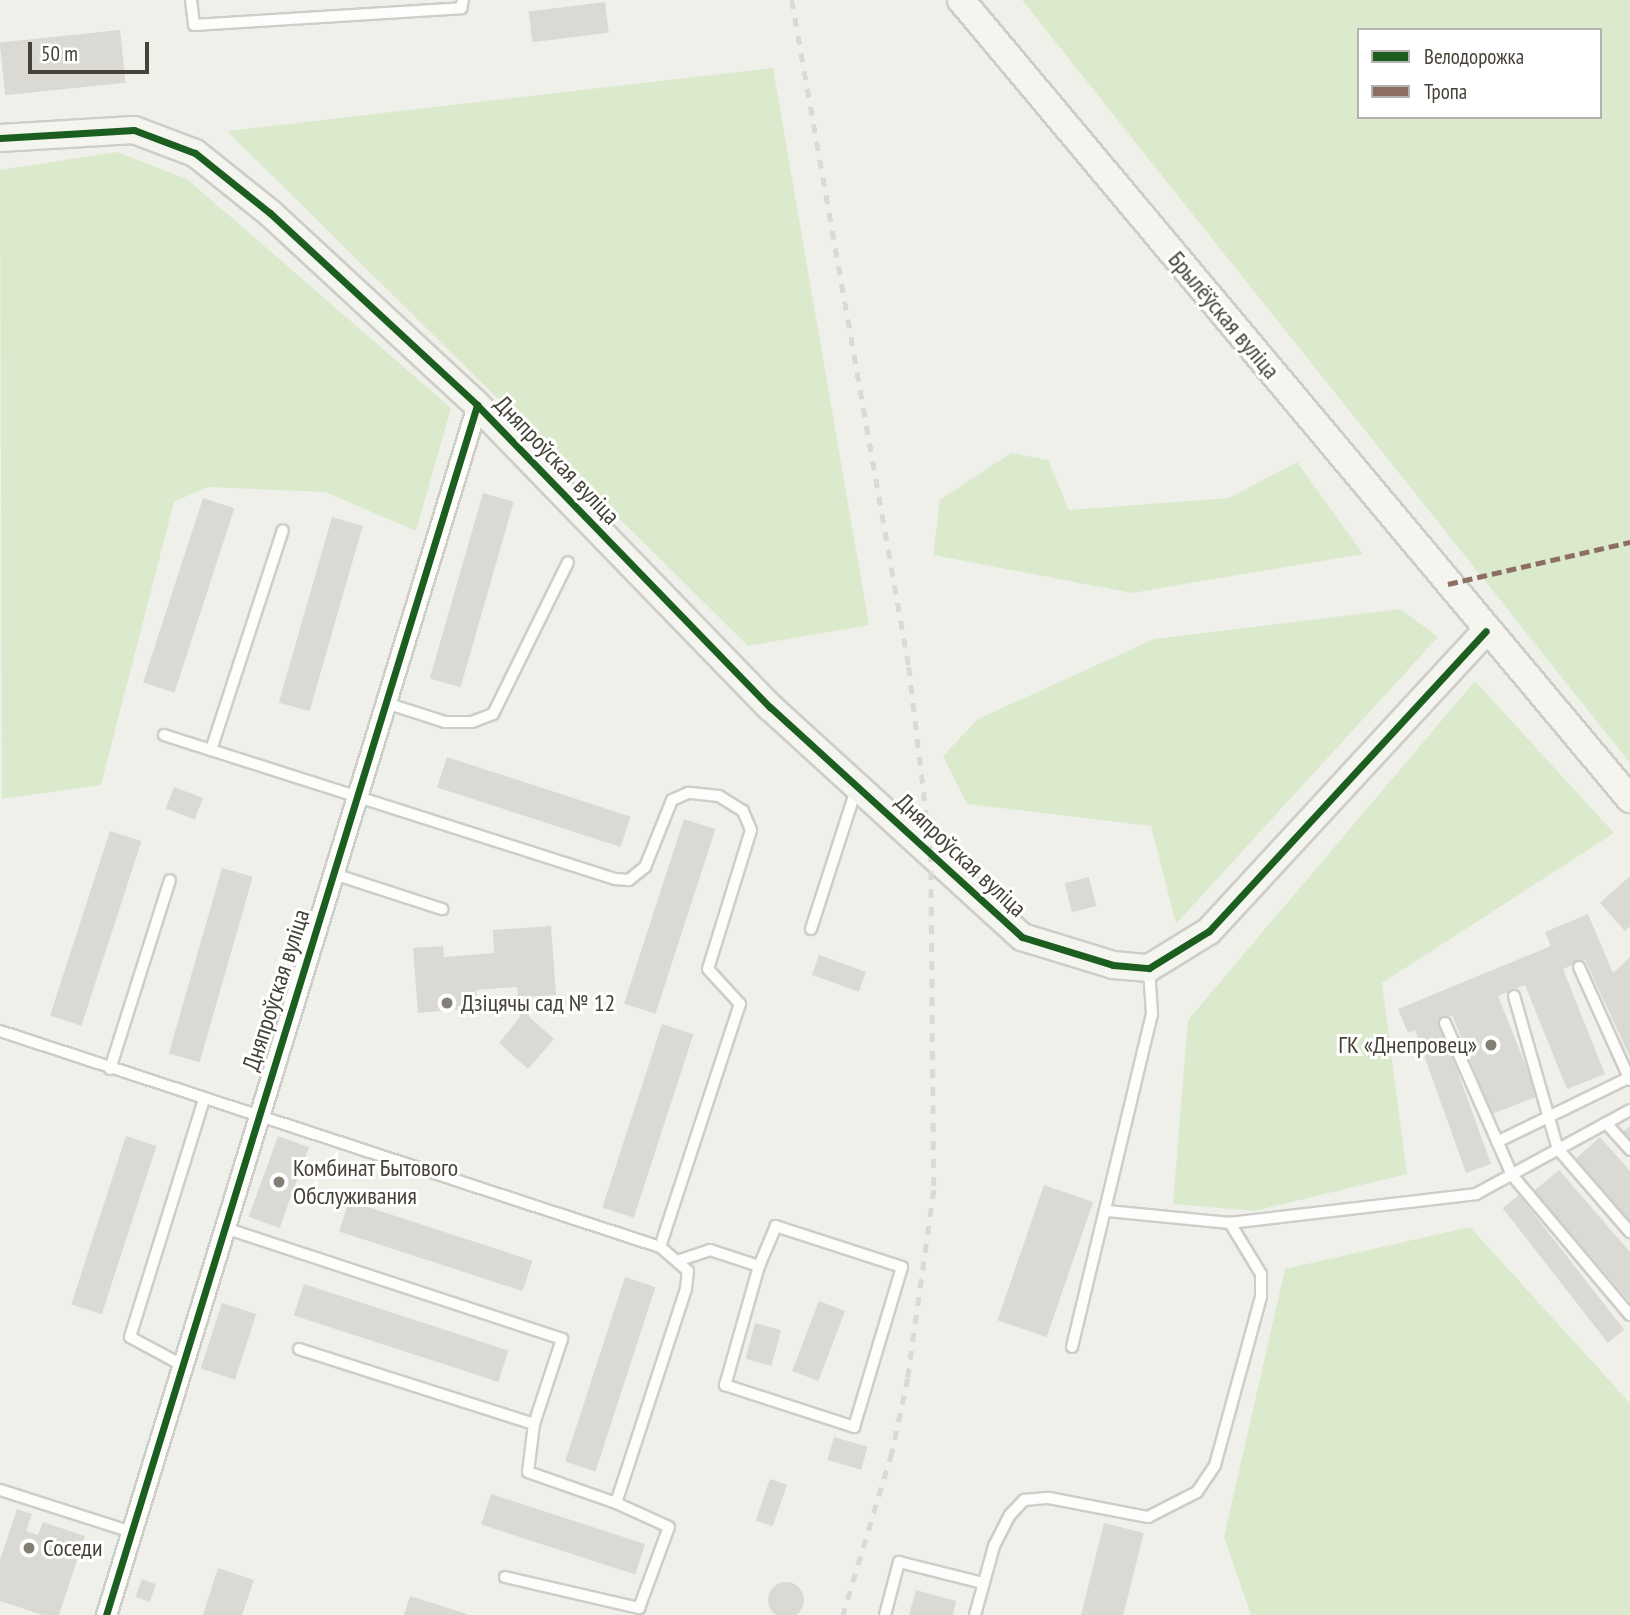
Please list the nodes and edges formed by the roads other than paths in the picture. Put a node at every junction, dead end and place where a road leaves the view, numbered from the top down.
1 (191, 0) edge
2 (463, 0) edge
3 (961, 0) edge
4 (0, 138) edge
5 (477, 405) junction
6 (283, 530) dead end
7 (568, 562) dead end
8 (1486, 631) junction
9 (386, 703) junction
10 (164, 735) dead end
11 (211, 750) junction
12 (857, 786) junction
13 (358, 796) junction
14 (1630, 799) edge
15 (334, 874) junction
16 (170, 880) dead end
17 (442, 909) dead end
18 (811, 929) dead end
19 (1579, 967) dead end
20 (1149, 968) junction
21 (1514, 996) dead end
22 (1445, 1023) dead end
23 (0, 1031) edge
24 (110, 1069) junction
25 (1629, 1079) edge
26 (204, 1100) junction
27 (1630, 1110) edge
28 (257, 1112) junction
29 (1549, 1116) junction
30 (1606, 1123) junction
31 (1497, 1142) junction
32 (1558, 1149) junction
33 (1630, 1150) edge
34 (1512, 1175) junction
35 (1108, 1211) junction
36 (1230, 1223) junction
37 (222, 1227) junction
38 (1630, 1232) edge
39 (660, 1247) junction
40 (680, 1260) junction
41 (759, 1266) junction
42 (1630, 1315) edge
43 (1072, 1347) dead end
44 (299, 1349) dead end
45 (182, 1364) junction
46 (534, 1424) junction
47 (0, 1490) edge
48 (616, 1503) junction
49 (132, 1532) junction
50 (505, 1577) dead end
51 (983, 1583) junction
52 (106, 1615) edge
53 (885, 1615) edge
54 (975, 1615) edge

1 - 2 lane
3 - 8 street, Брылёўская вуліца
4 - 5 street
5 - 9 street, Дняпроўская вуліца
5 - 12 street, Дняпроўская вуліца
6 - 11 lane
7 - 9 lane
8 - 14 street
8 - 20 street
9 - 13 street, Дняпроўская вуліца
10 - 11 lane
11 - 13 lane
12 - 18 lane
12 - 20 street, Дняпроўская вуліца
13 - 15 street, Дняпроўская вуліца
13 - 39 lane
15 - 17 lane
15 - 28 street, Дняпроўская вуліца
16 - 24 lane
19 - 25 lane
20 - 35 lane
21 - 29 lane
22 - 31 lane
23 - 24 lane
24 - 26 lane
25 - 29 lane
26 - 28 lane
26 - 45 lane
27 - 30 lane
28 - 37 street, Дняпроўская вуліца
28 - 39 lane
29 - 31 lane
29 - 32 lane
30 - 32 lane
30 - 33 lane
31 - 34 lane
32 - 34 lane
32 - 38 lane
34 - 36 lane
34 - 42 lane
35 - 36 lane
35 - 43 lane
36 - 51 lane
37 - 45 street, Дняпроўская вуліца
37 - 46 lane
39 - 40 lane
40 - 41 lane
40 - 48 lane
41 - 41 lane
44 - 46 lane
45 - 49 street, Дняпроўская вуліца
46 - 48 lane
47 - 49 lane
48 - 50 lane
49 - 52 street, Дняпроўская вуліца
51 - 53 lane
51 - 54 lane

